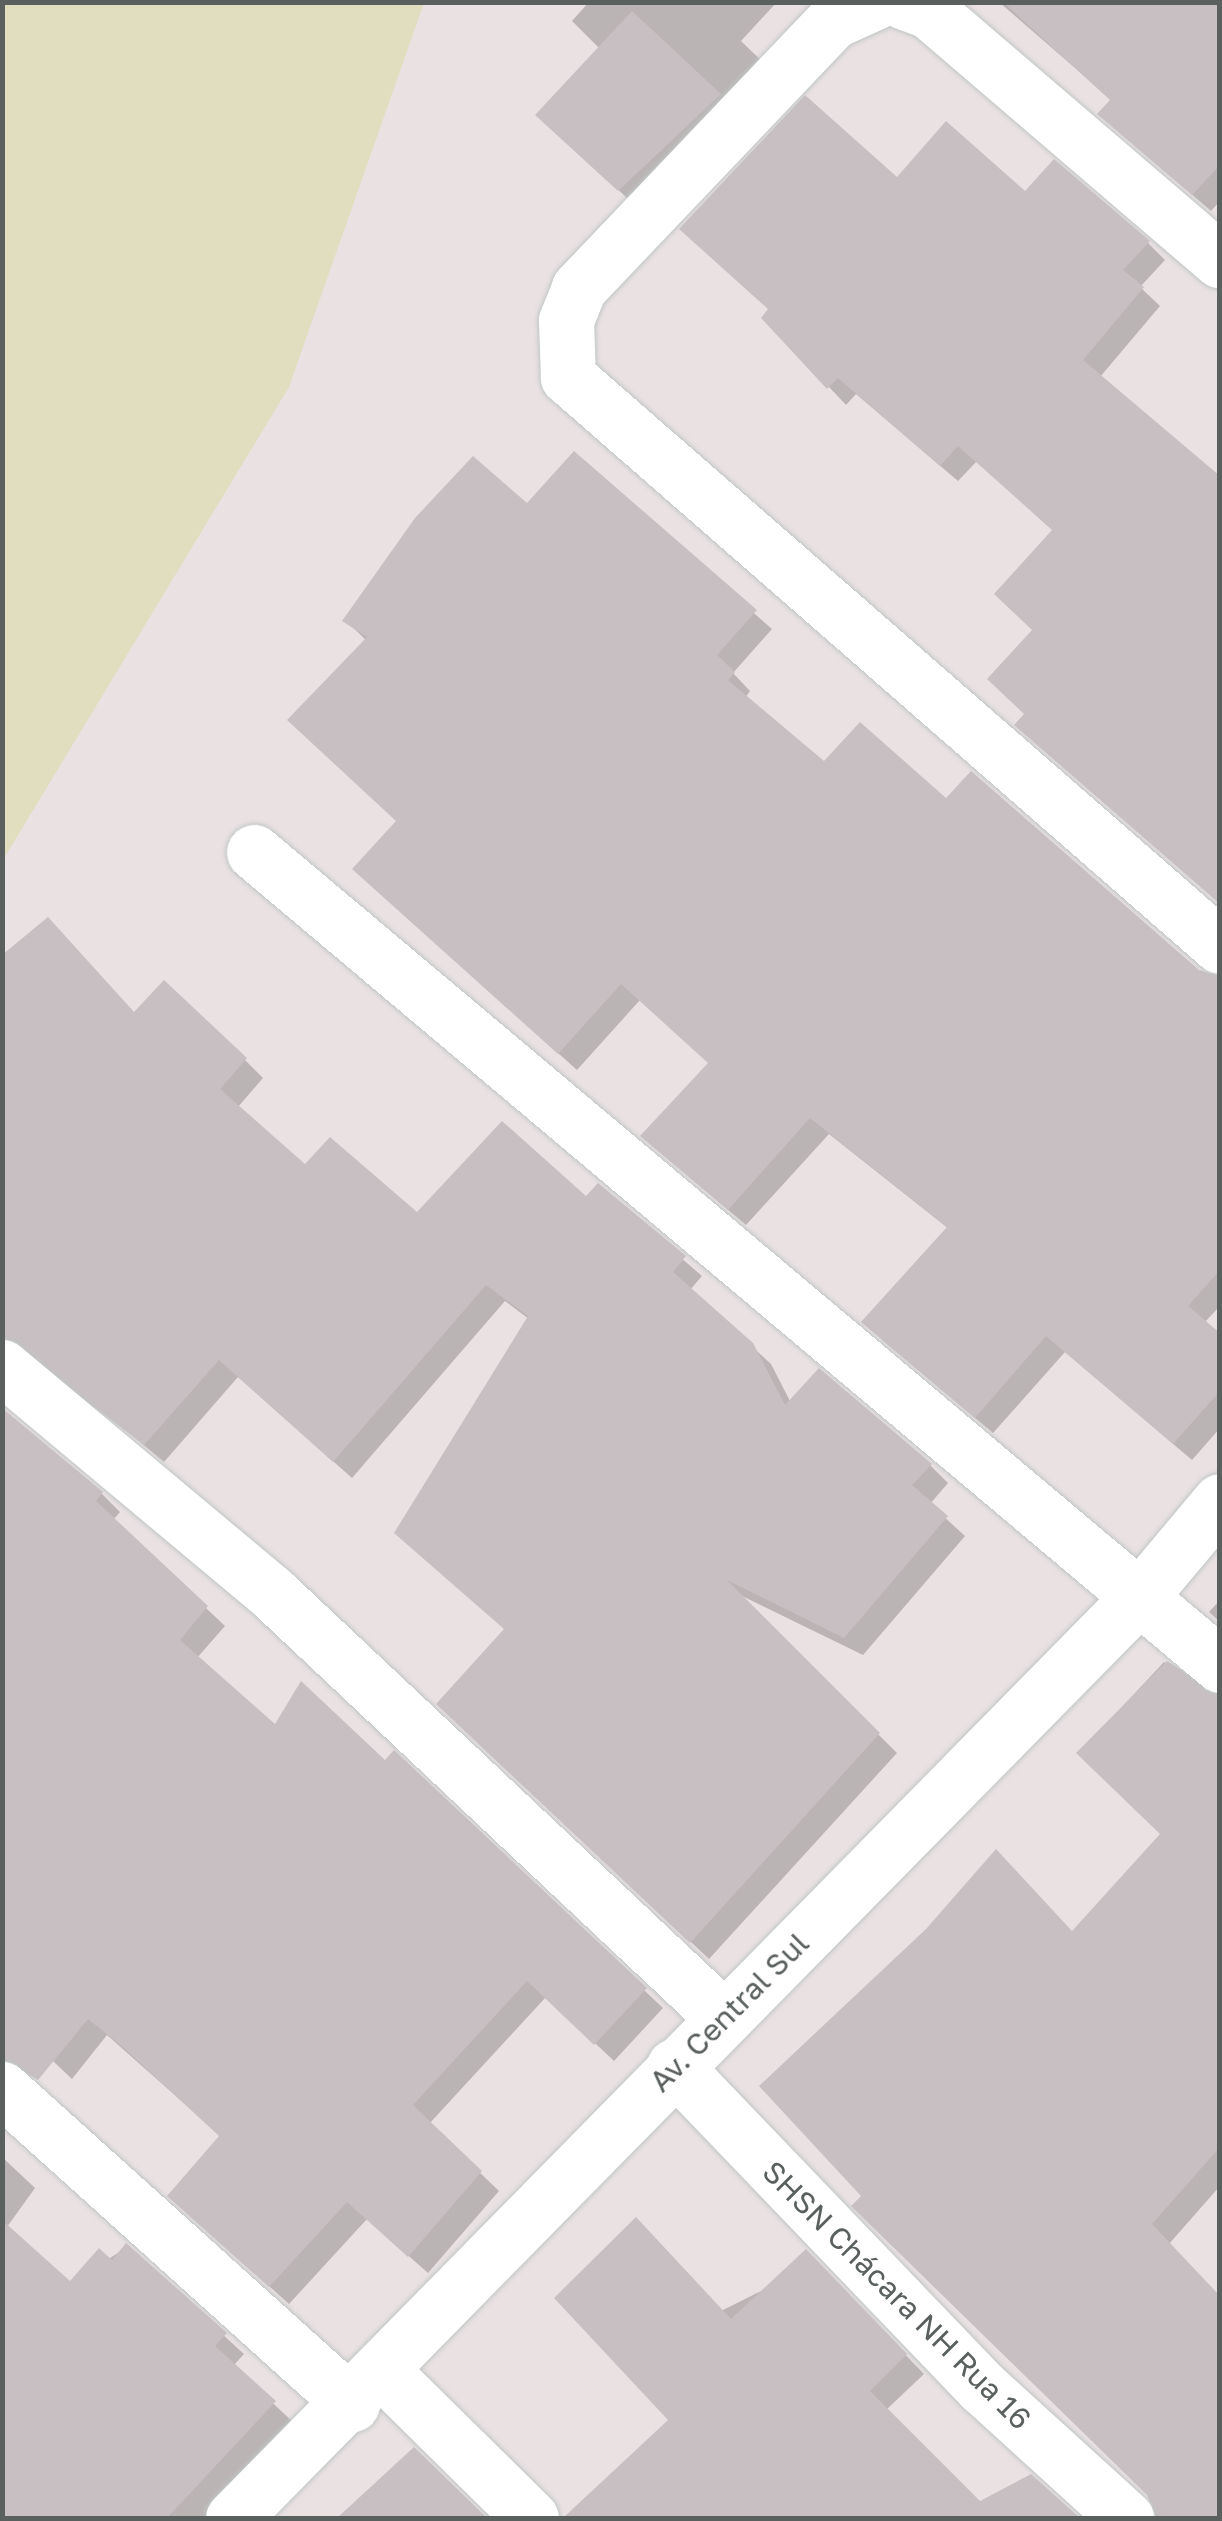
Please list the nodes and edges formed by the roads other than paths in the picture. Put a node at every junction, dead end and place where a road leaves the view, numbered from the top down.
1 (875, 2) edge
2 (904, 2) edge
3 (1220, 260) edge
4 (254, 852) dead end
5 (1220, 946) edge
6 (2, 1367) edge
7 (1220, 1501) edge
8 (1142, 1594) junction
9 (1220, 1665) edge
10 (724, 2018) junction
11 (674, 2066) junction
12 (2, 2088) edge
13 (366, 2386) junction
14 (232, 2518) edge
15 (531, 2518) edge
16 (1126, 2518) edge

1 - 5 street
2 - 3 street
4 - 8 street
6 - 10 street
7 - 8 street, Av. Central Sul
8 - 9 street
8 - 10 street, Av. Central Sul
10 - 11 street, Av. Central Sul
11 - 13 street, Av. Central Sul
11 - 16 street, SHSN Chácara NH Rua 16
12 - 13 street
13 - 14 street, Av. Central Sul
13 - 15 street

